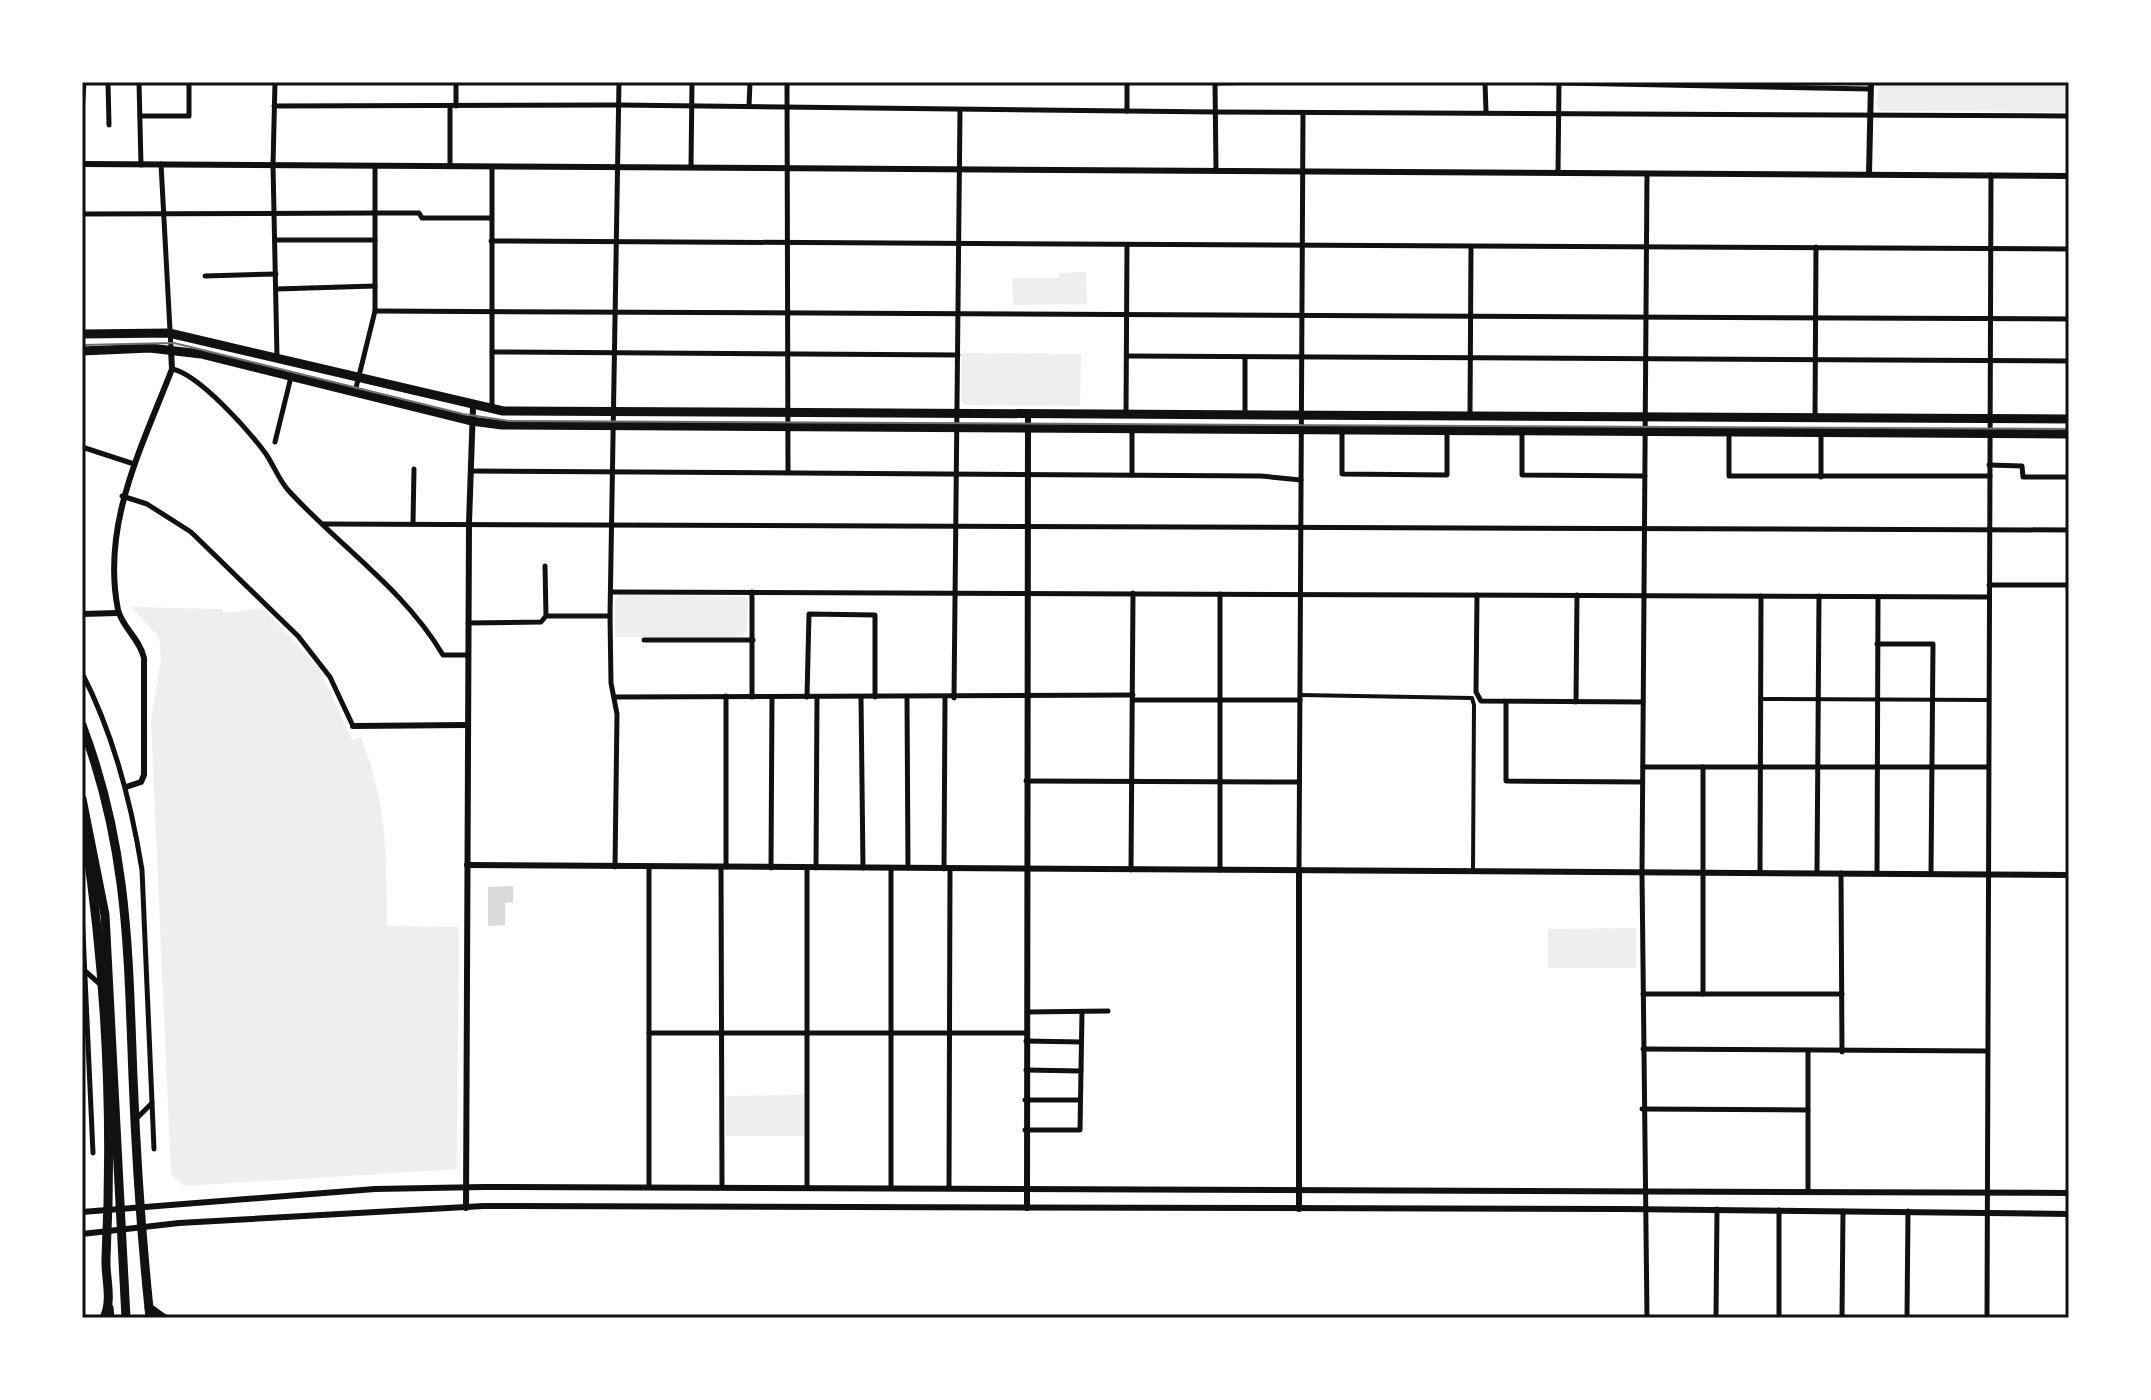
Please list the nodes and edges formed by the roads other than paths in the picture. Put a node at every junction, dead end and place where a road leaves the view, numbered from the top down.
1 (84, 82) edge
2 (108, 82) edge
3 (139, 82) edge
4 (189, 82) edge
5 (275, 82) edge
6 (456, 82) edge
7 (619, 82) edge
8 (692, 82) edge
9 (750, 82) edge
10 (787, 82) edge
11 (1127, 82) edge
12 (1215, 82) edge
13 (1279, 82) edge
14 (1485, 82) edge
15 (1513, 82) edge
16 (1559, 83) edge
17 (1606, 84) edge
18 (1654, 84) edge
19 (1700, 84) edge
20 (1870, 85) edge
21 (619, 105) junction
22 (274, 106) junction
23 (692, 106) junction
24 (749, 106) junction
25 (453, 107) junction
26 (787, 107) junction
27 (960, 110) junction
28 (1127, 111) junction
29 (1486, 111) junction
30 (1558, 111) junction
31 (1215, 112) junction
32 (1303, 113) junction
33 (82, 114) edge
34 (1868, 114) junction
35 (140, 116) junction
36 (2069, 116) edge
37 (109, 125) dead end
38 (82, 164) edge
39 (161, 164) junction
40 (141, 165) junction
41 (273, 165) junction
42 (375, 166) junction
43 (450, 166) junction
44 (492, 167) junction
45 (618, 167) junction
46 (691, 167) junction
47 (786, 168) junction
48 (959, 168) junction
49 (1216, 170) junction
50 (1303, 170) junction
51 (1558, 173) junction
52 (1647, 174) junction
53 (1869, 174) junction
54 (1991, 175) junction
55 (2069, 176) edge
56 (375, 213) junction
57 (82, 214) edge
58 (164, 214) junction
59 (276, 214) junction
60 (491, 218) junction
61 (276, 240) junction
62 (375, 240) junction
63 (616, 240) junction
64 (788, 240) junction
65 (491, 241) junction
66 (959, 242) junction
67 (1127, 245) junction
68 (1302, 246) junction
69 (1646, 246) junction
70 (1471, 247) junction
71 (1816, 247) junction
72 (1991, 249) junction
73 (2069, 249) edge
74 (276, 274) junction
75 (205, 276) dead end
76 (376, 286) junction
77 (276, 289) junction
78 (492, 310) junction
79 (375, 311) junction
80 (613, 311) junction
81 (787, 312) junction
82 (958, 312) junction
83 (1127, 313) junction
84 (1301, 314) junction
85 (1470, 317) junction
86 (1647, 318) junction
87 (1815, 318) junction
88 (1990, 319) junction
89 (2069, 319) edge
90 (169, 333) junction
91 (82, 334) edge
92 (171, 349) junction
93 (82, 351) edge
94 (492, 352) junction
95 (613, 353) junction
96 (788, 353) junction
97 (958, 355) junction
98 (1127, 356) junction
99 (1245, 357) junction
100 (1301, 357) junction
101 (277, 358) junction
102 (1470, 358) junction
103 (1647, 358) junction
104 (1816, 359) junction
105 (1990, 360) junction
106 (2069, 361) edge
107 (172, 369) junction
108 (291, 376) junction
109 (359, 378) junction
110 (355, 392) junction
111 (473, 407) junction
112 (612, 408) junction
113 (492, 410) junction
114 (957, 412) junction
115 (787, 413) junction
116 (1028, 414) junction
117 (1126, 415) junction
118 (1245, 415) junction
119 (1300, 416) junction
120 (1470, 416) junction
121 (1646, 416) junction
122 (1815, 418) junction
123 (1990, 418) junction
124 (2069, 419) edge
125 (471, 421) junction
126 (787, 428) junction
127 (1300, 429) junction
128 (611, 430) junction
129 (957, 430) junction
130 (1132, 430) junction
131 (1342, 430) junction
132 (1028, 431) junction
133 (1447, 431) junction
134 (1522, 432) junction
135 (1821, 432) junction
136 (1646, 433) junction
137 (1729, 434) junction
138 (1990, 434) junction
139 (2069, 434) edge
140 (275, 442) dead end
141 (82, 447) edge
142 (134, 464) junction
143 (1989, 465) junction
144 (414, 469) dead end
145 (470, 471) junction
146 (611, 471) junction
147 (788, 472) junction
148 (956, 474) junction
149 (1028, 475) junction
150 (1132, 475) junction
151 (1645, 476) junction
152 (1990, 476) junction
153 (1821, 477) junction
154 (2069, 477) edge
155 (1301, 480) junction
156 (122, 496) junction
157 (413, 523) junction
158 (469, 523) junction
159 (611, 523) junction
160 (323, 524) junction
161 (956, 525) junction
162 (1027, 526) junction
163 (1301, 527) junction
164 (1645, 527) junction
165 (2069, 530) edge
166 (1989, 531) junction
167 (545, 566) dead end
168 (1989, 585) junction
169 (2069, 585) edge
170 (611, 592) junction
171 (752, 592) junction
172 (955, 592) junction
173 (1027, 593) junction
174 (1133, 593) junction
175 (1220, 594) junction
176 (1300, 595) junction
177 (1477, 595) junction
178 (1577, 595) junction
179 (1761, 596) junction
180 (1819, 596) junction
181 (1644, 597) junction
182 (1878, 597) junction
183 (1989, 597) junction
184 (118, 613) junction
185 (82, 614) edge
186 (546, 616) junction
187 (610, 616) junction
188 (468, 623) junction
189 (644, 640) dead end
190 (753, 640) junction
191 (1877, 644) junction
192 (468, 655) junction
193 (82, 673) edge
194 (1027, 695) junction
195 (726, 696) junction
196 (614, 697) junction
197 (752, 697) junction
198 (772, 697) junction
199 (807, 697) junction
200 (817, 697) junction
201 (861, 697) junction
202 (875, 697) junction
203 (907, 697) junction
204 (1133, 697) junction
205 (945, 698) junction
206 (954, 698) junction
207 (1300, 698) junction
208 (1760, 699) junction
209 (1819, 699) junction
210 (1220, 700) junction
211 (1877, 700) junction
212 (1988, 700) junction
213 (1932, 701) junction
214 (1506, 702) junction
215 (1576, 702) junction
216 (1643, 702) junction
217 (82, 725) edge
218 (468, 725) junction
219 (353, 726) joint
220 (1643, 767) junction
221 (1703, 767) junction
222 (1759, 767) junction
223 (1818, 767) junction
224 (1877, 767) junction
225 (1932, 767) junction
226 (1988, 767) junction
227 (1026, 781) junction
228 (1132, 781) junction
229 (1220, 781) junction
230 (1299, 782) junction
231 (1642, 782) junction
232 (126, 787) junction
233 (82, 799) edge
234 (82, 820) edge
235 (467, 865) junction
236 (615, 867) junction
237 (724, 867) junction
238 (649, 868) junction
239 (771, 868) junction
240 (807, 868) junction
241 (816, 868) junction
242 (863, 868) junction
243 (891, 868) junction
244 (908, 868) junction
245 (947, 869) junction
246 (1027, 869) junction
247 (1131, 870) junction
248 (1220, 870) junction
249 (1299, 870) junction
250 (1473, 871) junction
251 (1760, 873) junction
252 (1817, 873) junction
253 (1841, 873) junction
254 (1642, 874) junction
255 (1703, 874) junction
256 (1877, 874) junction
257 (1931, 874) junction
258 (1987, 875) junction
259 (2069, 875) edge
260 (82, 911) edge
261 (82, 917) edge
262 (85, 971) junction
263 (102, 986) junction
264 (1642, 994) junction
265 (1703, 994) junction
266 (1842, 994) junction
267 (1108, 1011) dead end
268 (1027, 1012) junction
269 (1082, 1012) junction
270 (809, 1032) junction
271 (649, 1033) junction
272 (722, 1033) junction
273 (892, 1033) junction
274 (950, 1033) junction
275 (1026, 1037) junction
276 (1081, 1042) junction
277 (1643, 1049) junction
278 (1986, 1051) junction
279 (1808, 1052) junction
280 (1842, 1052) junction
281 (1026, 1070) junction
282 (1081, 1071) junction
283 (86, 1072) edge
284 (1025, 1100) junction
285 (1080, 1100) junction
286 (152, 1103) junction
287 (1642, 1109) junction
288 (1808, 1110) junction
289 (91, 1113) junction
290 (135, 1121) junction
291 (107, 1125) junction
292 (1025, 1130) junction
293 (154, 1149) dead end
294 (93, 1153) dead end
295 (649, 1186) junction
296 (722, 1187) junction
297 (807, 1187) junction
298 (891, 1187) junction
299 (466, 1188) junction
300 (949, 1188) junction
301 (1026, 1188) junction
302 (1299, 1189) junction
303 (1643, 1189) junction
304 (1808, 1191) junction
305 (1986, 1192) junction
306 (2069, 1193) edge
307 (139, 1205) junction
308 (466, 1208) junction
309 (1027, 1208) junction
310 (1299, 1209) junction
311 (1645, 1209) junction
312 (1717, 1209) junction
313 (108, 1210) junction
314 (1779, 1210) junction
315 (1843, 1210) junction
316 (1908, 1211) junction
317 (82, 1212) edge
318 (1987, 1212) junction
319 (2069, 1214) edge
320 (140, 1227) junction
321 (108, 1232) junction
322 (82, 1234) edge
323 (149, 1313) edge
324 (107, 1315) edge
325 (126, 1318) edge
326 (163, 1318) edge
327 (1647, 1318) edge
328 (1716, 1318) edge
329 (1779, 1318) edge
330 (1842, 1318) edge
331 (1907, 1318) edge
332 (1987, 1318) edge

1 - 33 street
2 - 37 street
3 - 35 street
4 - 35 street
5 - 22 street
6 - 25 street
7 - 21 street
8 - 23 street
9 - 24 street
10 - 26 street
11 - 28 street
12 - 13 street
12 - 31 street
14 - 29 street
15 - 16 street
16 - 17 street
16 - 30 street
17 - 18 street
18 - 19 street
19 - 20 street
20 - 34 street
21 - 23 street
21 - 25 street
21 - 45 street
22 - 25 street
22 - 41 street
23 - 24 street
23 - 46 street
24 - 26 street
25 - 43 street
26 - 27 street
26 - 47 street
27 - 28 street
27 - 48 street
28 - 31 street
29 - 30 street
29 - 32 street
30 - 34 street
30 - 51 street
31 - 32 street
31 - 49 street
32 - 50 street
34 - 36 street
34 - 53 street
35 - 40 street
38 - 40 street
39 - 40 street
39 - 41 street
39 - 58 street
41 - 42 street
41 - 59 street
42 - 43 street
42 - 56 street
43 - 44 street
44 - 45 street
44 - 60 street
45 - 46 street
45 - 63 street
46 - 47 street
47 - 48 street
47 - 64 street
48 - 49 street
48 - 66 street
49 - 50 street
50 - 51 street
50 - 68 street
51 - 52 street
52 - 53 street
52 - 69 street
53 - 54 street
54 - 55 street
54 - 72 street
56 - 59 street
56 - 60 street
56 - 62 street
57 - 58 street
58 - 59 street
58 - 90 street
59 - 61 street
60 - 65 street
61 - 62 street
61 - 74 street
62 - 76 street
63 - 64 street
63 - 65 street
63 - 80 street
64 - 66 street
64 - 81 street
65 - 78 street
66 - 67 street
66 - 82 street
67 - 68 street
67 - 83 street
68 - 70 street
68 - 84 street
69 - 70 street
69 - 71 street
69 - 86 street
70 - 85 street
71 - 72 street
71 - 87 street
72 - 73 street
72 - 88 street
74 - 75 street
74 - 77 street
76 - 77 street
76 - 79 street
77 - 101 street
78 - 79 street
78 - 80 street
78 - 94 street
79 - 109 street
80 - 81 street
80 - 95 street
81 - 82 street
81 - 96 street
82 - 83 street
82 - 97 street
83 - 84 street
83 - 98 street
84 - 85 street
84 - 100 street
85 - 86 street
85 - 102 street
86 - 87 street
86 - 103 street
87 - 88 street
87 - 104 street
88 - 89 street
88 - 105 street
90 - 91 highway
90 - 92 street
90 - 101 highway
92 - 93 highway
92 - 107 street
92 - 108 highway
94 - 95 street
94 - 113 street
95 - 96 street
95 - 112 street
96 - 97 street
96 - 115 street
97 - 114 street
98 - 99 street
98 - 117 street
99 - 100 street
99 - 118 street
100 - 102 street
100 - 119 street
101 - 109 highway
102 - 103 street
102 - 120 street
103 - 104 street
103 - 121 street
104 - 105 street
104 - 122 street
105 - 106 street
105 - 123 street
107 - 142 street
107 - 160 street
108 - 110 highway
108 - 140 street
109 - 110 street
109 - 111 highway
110 - 125 highway
111 - 113 highway
111 - 125 street
112 - 113 highway
112 - 115 highway
112 - 128 street
114 - 115 highway
114 - 116 highway
114 - 129 street
115 - 126 street
116 - 117 highway
116 - 132 street
117 - 118 highway
118 - 119 highway
119 - 120 highway
119 - 127 street
120 - 121 highway
121 - 122 highway
121 - 136 street
122 - 123 highway
123 - 124 highway
123 - 138 street
125 - 128 highway
125 - 145 street
126 - 128 highway
126 - 129 highway
126 - 147 street
127 - 130 highway
127 - 131 highway
127 - 155 street
128 - 146 street
129 - 132 highway
129 - 148 street
130 - 132 highway
130 - 150 street
131 - 133 highway
131 - 133 street
132 - 149 street
133 - 134 highway
134 - 136 highway
134 - 151 street
135 - 137 highway
135 - 138 highway
135 - 153 street
136 - 137 highway
136 - 151 street
137 - 153 street
138 - 139 highway
138 - 143 street
141 - 142 street
142 - 156 street
143 - 152 street
143 - 154 street
144 - 157 street
145 - 146 street
145 - 158 street
146 - 147 street
146 - 159 street
147 - 148 street
148 - 149 street
148 - 161 street
149 - 150 street
149 - 162 street
150 - 155 street
151 - 164 street
152 - 153 street
152 - 166 street
155 - 163 street
156 - 184 street
156 - 219 street
157 - 158 street
157 - 160 street
158 - 159 street
158 - 188 street
159 - 161 street
159 - 170 street
160 - 192 street
161 - 162 street
161 - 172 street
162 - 163 street
162 - 173 street
163 - 164 street
163 - 176 street
164 - 166 street
164 - 181 street
165 - 166 street
166 - 168 street
167 - 186 street
168 - 169 street
168 - 183 street
170 - 171 street
170 - 187 street
171 - 172 street
171 - 190 street
172 - 173 street
172 - 206 street
173 - 174 street
173 - 194 street
174 - 175 street
174 - 204 street
175 - 176 street
175 - 210 street
176 - 177 street
176 - 207 street
177 - 178 street
177 - 214 street
178 - 181 street
178 - 215 street
179 - 180 street
179 - 181 street
179 - 208 street
180 - 182 street
180 - 209 street
181 - 216 street
182 - 183 street
182 - 191 street
183 - 212 street
184 - 185 street
184 - 232 street
186 - 187 street
186 - 188 street
187 - 196 street
188 - 192 street
189 - 190 street
190 - 197 street
191 - 211 street
191 - 213 street
192 - 218 street
193 - 232 street
194 - 204 street
194 - 206 street
194 - 227 street
195 - 196 street
195 - 197 street
195 - 237 street
196 - 236 street
197 - 198 street
198 - 199 street
198 - 239 street
199 - 200 street
199 - 202 street
200 - 201 street
200 - 241 street
201 - 202 street
201 - 242 street
202 - 203 street
203 - 205 street
203 - 244 street
204 - 210 street
204 - 228 street
205 - 206 street
205 - 245 street
207 - 210 street
207 - 230 street
207 - 250 street
208 - 209 street
208 - 222 street
209 - 211 street
209 - 223 street
210 - 229 street
211 - 213 street
211 - 224 street
212 - 213 street
212 - 226 street
213 - 225 street
214 - 215 street
214 - 231 street
215 - 216 street
216 - 220 street
217 - 290 highway
218 - 219 street
218 - 235 street
220 - 221 street
220 - 231 street
221 - 222 street
221 - 255 street
222 - 223 street
222 - 251 street
223 - 224 street
223 - 252 street
224 - 225 street
224 - 256 street
225 - 226 street
225 - 257 street
226 - 258 street
227 - 228 street
227 - 246 street
228 - 229 street
228 - 247 street
229 - 230 street
229 - 248 street
230 - 249 street
231 - 254 street
232 - 286 street
233 - 325 highway
234 - 263 highway
235 - 236 street
235 - 299 street
236 - 238 street
237 - 238 street
237 - 239 street
237 - 272 street
238 - 271 street
239 - 240 street
240 - 241 street
240 - 270 street
241 - 242 street
242 - 243 street
243 - 244 street
243 - 273 street
244 - 245 street
245 - 246 street
245 - 274 street
246 - 247 street
246 - 268 street
247 - 248 street
248 - 249 street
249 - 250 street
249 - 302 street
250 - 254 street
251 - 252 street
251 - 255 street
252 - 253 street
253 - 256 street
253 - 266 street
254 - 255 street
254 - 264 street
255 - 265 street
256 - 257 street
257 - 258 street
258 - 259 street
258 - 278 street
260 - 261 street
261 - 262 street
262 - 263 street
262 - 283 street
263 - 291 highway
264 - 265 street
264 - 277 street
265 - 266 street
266 - 280 street
267 - 269 street
268 - 269 street
268 - 275 street
269 - 276 street
270 - 272 street
270 - 273 street
270 - 297 street
271 - 272 street
271 - 295 street
272 - 296 street
273 - 274 street
273 - 298 street
274 - 275 street
274 - 300 street
275 - 276 street
275 - 281 street
276 - 282 street
277 - 279 street
277 - 287 street
278 - 280 street
278 - 305 street
279 - 280 street
279 - 288 street
281 - 282 street
281 - 284 street
282 - 285 street
283 - 289 street
284 - 285 street
284 - 292 street
285 - 292 street
286 - 290 street
286 - 293 street
287 - 288 street
287 - 303 street
288 - 304 street
289 - 291 street
289 - 294 street
290 - 307 highway
291 - 313 highway
292 - 301 street
295 - 296 street
295 - 299 street
296 - 297 street
297 - 298 street
298 - 300 street
299 - 307 street
299 - 308 street
300 - 301 street
301 - 302 street
301 - 309 street
302 - 303 street
302 - 310 street
303 - 304 street
303 - 311 street
304 - 305 street
305 - 306 street
305 - 318 street
307 - 313 street
307 - 320 highway
308 - 309 street
308 - 320 street
309 - 310 street
310 - 311 street
311 - 312 street
311 - 327 street
312 - 314 street
312 - 328 street
313 - 317 street
313 - 321 highway
314 - 315 street
314 - 329 street
315 - 316 street
315 - 330 street
316 - 318 street
316 - 331 street
318 - 319 street
318 - 332 street
320 - 321 street
320 - 323 highway
321 - 322 street
321 - 324 highway
323 - 326 highway

